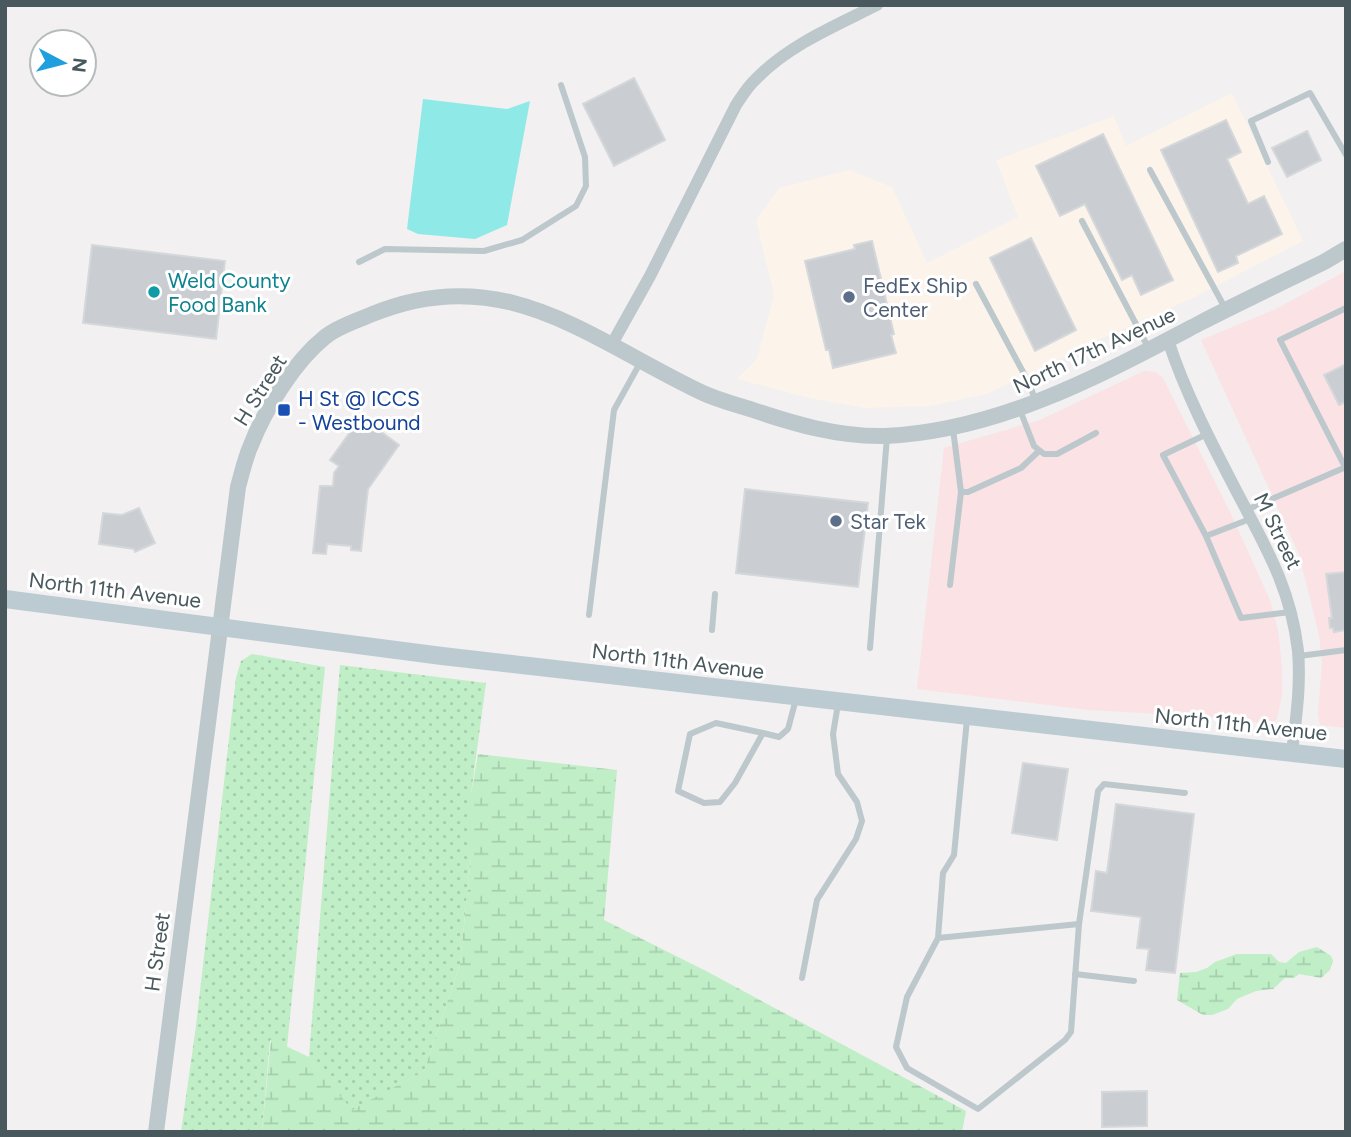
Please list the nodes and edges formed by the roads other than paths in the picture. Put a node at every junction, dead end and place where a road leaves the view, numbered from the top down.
1 (877, 5) edge
2 (561, 85) dead end
3 (1346, 155) edge
4 (1268, 162) dead end
5 (1150, 170) dead end
6 (1082, 220) dead end
7 (1346, 249) edge
8 (359, 262) dead end
9 (976, 284) dead end
10 (1346, 308) edge
11 (1226, 310) junction
12 (1168, 340) junction
13 (612, 344) junction
14 (1149, 349) junction
15 (641, 361) junction
16 (1036, 402) junction
17 (1020, 408) junction
18 (952, 427) junction
19 (1096, 433) dead end
20 (1208, 433) junction
21 (887, 435) junction
22 (1038, 451) junction
23 (1345, 467) edge
24 (961, 492) junction
25 (1249, 514) junction
26 (1206, 536) junction
27 (950, 585) dead end
28 (715, 594) dead end
29 (5, 599) edge
30 (1291, 612) junction
31 (589, 615) dead end
32 (221, 626) junction
33 (712, 630) dead end
34 (870, 648) dead end
35 (1346, 650) edge
36 (1298, 656) junction
37 (796, 697) junction
38 (838, 702) junction
39 (967, 717) junction
40 (763, 733) junction
41 (1292, 752) junction
42 (1346, 759) edge
43 (1185, 793) dead end
44 (1079, 924) junction
45 (939, 938) junction
46 (1075, 974) junction
47 (802, 978) dead end
48 (1134, 981) dead end
49 (156, 1132) edge

1 - 13 street
2 - 8 lane
3 - 4 lane
5 - 11 lane
6 - 14 lane
7 - 11 street, North 17th Avenue
9 - 16 lane
10 - 23 lane
11 - 12 street, North 17th Avenue
12 - 14 street, North 17th Avenue
12 - 20 street, M Street
13 - 15 street, North 17th Avenue
13 - 32 street, H Street
14 - 16 street, North 17th Avenue
15 - 21 street, North 17th Avenue
15 - 31 lane
16 - 17 street, North 17th Avenue
17 - 18 street, North 17th Avenue
17 - 22 lane
18 - 21 street, North 17th Avenue
18 - 24 lane
19 - 22 lane
20 - 25 street, M Street
20 - 26 lane
21 - 34 lane
22 - 24 lane
23 - 25 lane
24 - 27 lane
25 - 26 lane
25 - 30 street, M Street
26 - 30 lane
28 - 33 lane
29 - 32 main road, North 11th Avenue
30 - 36 street, M Street
32 - 37 main road, North 11th Avenue
32 - 49 street, H Street
35 - 36 lane
36 - 41 street, M Street
37 - 38 main road, North 11th Avenue
37 - 40 lane
38 - 39 main road, North 11th Avenue
38 - 47 lane
39 - 41 main road, North 11th Avenue
39 - 45 lane
40 - 40 lane
41 - 42 main road, North 11th Avenue
43 - 44 lane
44 - 45 lane
44 - 46 lane
45 - 46 lane
46 - 48 lane

